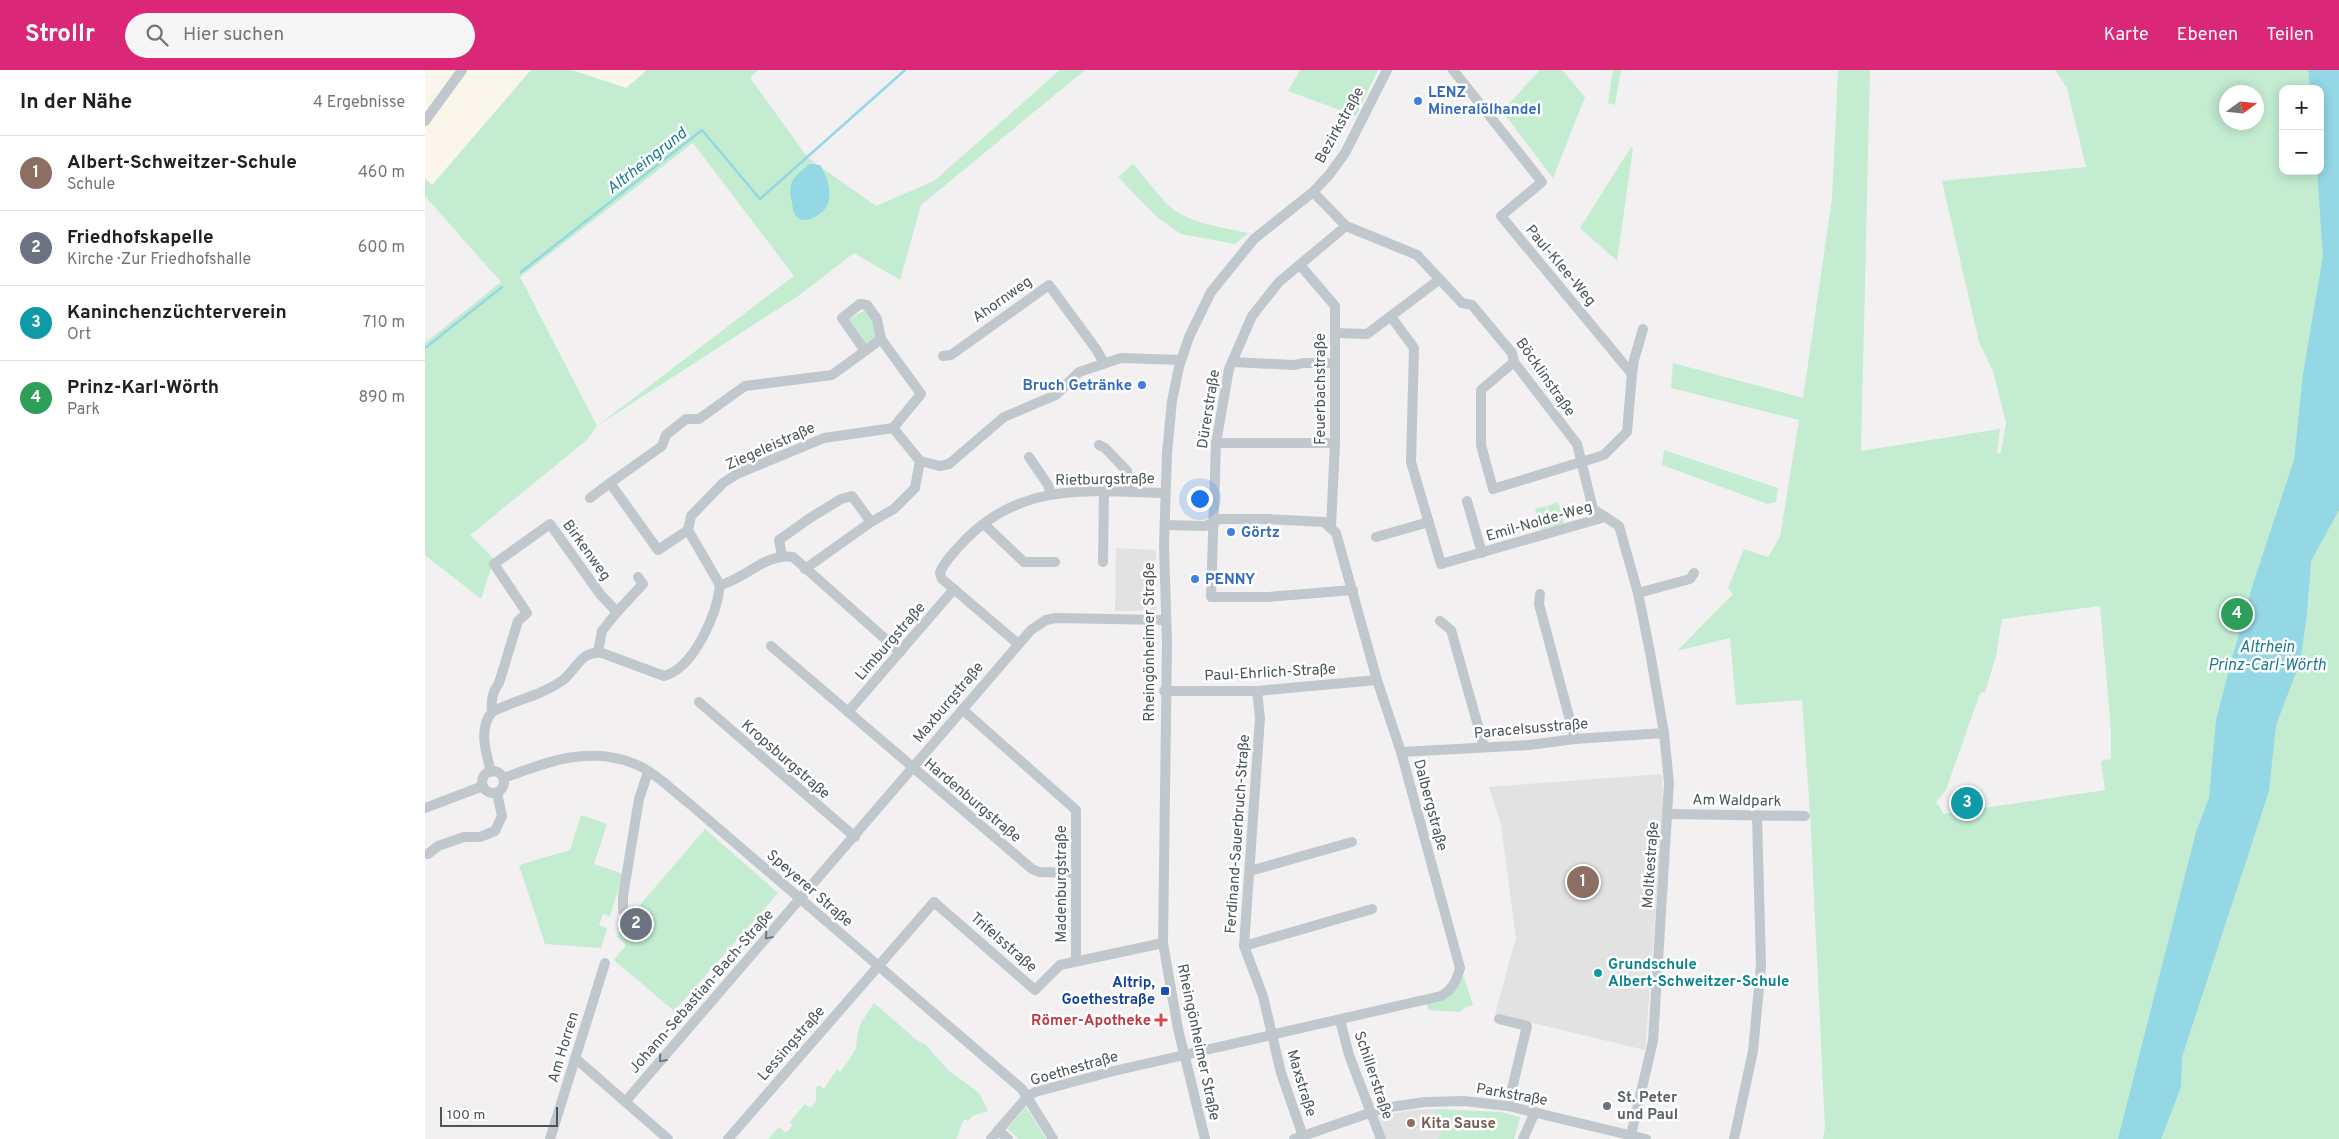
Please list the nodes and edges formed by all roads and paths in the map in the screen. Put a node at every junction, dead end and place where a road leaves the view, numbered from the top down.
1 (462, 70) edge
2 (1387, 70) edge
3 (1453, 70) edge
4 (425, 121) edge
5 (1313, 192) junction
6 (1347, 226) junction
7 (1300, 265) junction
8 (1440, 279) junction
9 (1392, 318) junction
10 (1643, 329) dead end
11 (1335, 334) junction
12 (881, 339) junction
13 (865, 351) junction
14 (943, 356) dead end
15 (1181, 360) junction
16 (1232, 362) junction
17 (1514, 362) junction
18 (1104, 363) junction
19 (1335, 363) junction
20 (1632, 374) junction
21 (893, 428) junction
22 (1217, 443) junction
23 (1335, 443) junction
24 (1099, 445) dead end
25 (1029, 457) dead end
26 (920, 462) junction
27 (1581, 462) junction
28 (610, 483) junction
29 (1104, 492) junction
30 (1129, 492) junction
31 (1165, 493) junction
32 (1051, 494) junction
33 (590, 498) dead end
34 (1467, 501) dead end
35 (1605, 517) junction
36 (871, 522) junction
37 (1213, 522) junction
38 (1429, 522) junction
39 (984, 524) junction
40 (1165, 525) junction
41 (1331, 527) junction
42 (688, 530) junction
43 (1376, 536) dead end
44 (1482, 553) junction
45 (782, 555) junction
46 (1055, 562) dead end
47 (1103, 562) dead end
48 (805, 569) junction
49 (1694, 573) dead end
50 (638, 576) dead end
51 (720, 585) junction
52 (954, 589) junction
53 (1353, 590) junction
54 (1638, 593) junction
55 (1540, 594) dead end
56 (617, 612) junction
57 (1165, 620) junction
58 (1440, 621) dead end
59 (1017, 643) junction
60 (771, 646) dead end
61 (598, 652) junction
62 (900, 652) junction
63 (1377, 680) junction
64 (1164, 691) junction
65 (1257, 691) junction
66 (699, 702) dead end
67 (962, 709) junction
68 (492, 712) junction
69 (847, 712) junction
70 (1664, 733) junction
71 (1575, 739) junction
72 (1484, 747) junction
73 (1401, 752) junction
74 (912, 768) junction
75 (491, 772) junction
76 (648, 772) junction
77 (504, 778) junction
78 (483, 786) junction
79 (497, 793) junction
80 (425, 808) edge
81 (1668, 814) junction
82 (1757, 816) junction
83 (1805, 816) dead end
84 (855, 837) junction
85 (1352, 842) dead end
86 (428, 854) dead end
87 (1250, 871) junction
88 (1076, 873) junction
89 (800, 899) junction
90 (1372, 909) dead end
91 (623, 911) dead end
92 (1163, 943) junction
93 (1244, 946) junction
94 (1076, 961) junction
95 (605, 963) dead end
96 (878, 967) junction
97 (1499, 1019) dead end
98 (1340, 1020) junction
99 (1272, 1036) junction
100 (1184, 1056) junction
101 (575, 1058) junction
102 (1027, 1097) junction
103 (625, 1102) junction
104 (1508, 1106) junction
105 (1370, 1111) junction
106 (1535, 1112) junction
107 (998, 1130) junction
108 (1630, 1137) edge
109 (1300, 1138) edge
110 (550, 1139) edge
111 (668, 1139) edge
112 (728, 1139) edge
113 (991, 1139) edge
114 (1009, 1139) edge
115 (1053, 1139) edge
116 (1205, 1139) edge
117 (1381, 1139) edge
118 (1523, 1139) edge
119 (1646, 1139) edge
120 (1734, 1139) edge

1 - 4 street
2 - 5 street, Bezirkstraße
3 - 20 street, Paul-Klee-Weg
5 - 6 street, Böcklinstraße
5 - 15 street, Rheingönheimer Straße
6 - 7 street, Dürerstraße
6 - 8 street, Böcklinstraße
7 - 11 street, Feuerbachstraße
7 - 16 street, Dürerstraße
8 - 9 street
8 - 17 street, Böcklinstraße
9 - 11 street
9 - 38 street, Emil-Nolde-Weg
10 - 20 street
11 - 19 street, Feuerbachstraße
12 - 13 street
12 - 13 street
12 - 21 street
13 - 28 street
14 - 18 street, Ahornweg
15 - 18 street
15 - 31 street, Rheingönheimer Straße
16 - 19 street
16 - 22 street, Dürerstraße
17 - 27 street, Böcklinstraße
17 - 27 street
18 - 26 street
19 - 23 street, Feuerbachstraße
20 - 27 street
21 - 26 street
21 - 42 street, Ziegeleistraße
22 - 23 street
22 - 37 street, Dürerstraße
23 - 41 street, Feuerbachstraße
24 - 30 street
25 - 32 street
26 - 36 street
27 - 35 street, Böcklinstraße
28 - 33 street
28 - 42 street
29 - 30 street, Rietburgstraße
29 - 32 street, Rietburgstraße
29 - 47 street
30 - 31 street, Rietburgstraße
31 - 40 street, Rheingönheimer Straße
32 - 39 street, Rietburgstraße
34 - 44 street, Emil-Nolde-Weg
35 - 44 street, Emil-Nolde-Weg
35 - 54 street, Böcklinstraße
36 - 45 street
36 - 48 street
37 - 40 street
37 - 41 street
37 - 53 street, Dürerstraße
38 - 43 street
38 - 44 street, Emil-Nolde-Weg
39 - 46 street
39 - 52 street, Rietburgstraße
40 - 57 street, Rheingönheimer Straße
41 - 53 street, Dalbergstraße
42 - 51 street
45 - 48 street
45 - 51 street
48 - 62 street
49 - 54 street
50 - 56 street
51 - 61 street
52 - 59 street, Rietburgstraße
52 - 62 street, Limburgstraße
53 - 63 street, Dalbergstraße
54 - 70 street, Moltkestraße
55 - 71 street
56 - 61 street
56 - 68 street, Birkenweg
57 - 59 street, Maxburgstraße
57 - 64 street, Rheingönheimer Straße
58 - 72 street
59 - 67 street, Maxburgstraße
60 - 69 street, Hardenburgstraße
61 - 68 street
62 - 69 street, Limburgstraße
63 - 65 street, Paul-Ehrlich-Straße
63 - 73 street, Dalbergstraße
64 - 65 street, Paul-Ehrlich-Straße
64 - 92 street, Rheingönheimer Straße
65 - 87 street, Ferdinand-Sauerbruch-Straße
66 - 84 street, Kropsburgstraße
67 - 74 street, Maxburgstraße
67 - 88 street, Madenburgstraße
68 - 75 street
69 - 74 street, Hardenburgstraße
70 - 71 street, Paracelsusstraße
70 - 81 street, Moltkestraße
71 - 72 street, Paracelsusstraße
72 - 73 street, Paracelsusstraße
73 - 98 street, Dalbergstraße
74 - 84 street, Maxburgstraße
74 - 88 street, Hardenburgstraße
75 - 77 street
75 - 78 street
76 - 77 street, Speyerer Straße
76 - 89 street, Speyerer Straße
76 - 91 street
77 - 79 street
78 - 79 street
78 - 80 street
79 - 86 street
81 - 82 street, Am Waldpark
81 - 108 street, Moltkestraße
82 - 83 street, Am Waldpark
82 - 120 street
84 - 89 street, Maxburgstraße
85 - 87 street
87 - 93 street, Ferdinand-Sauerbruch-Straße
88 - 94 street, Madenburgstraße
89 - 96 street, Speyerer Straße
89 -> 103 street, Johann-Sebastian-Bach-Straße
90 - 93 street
92 - 94 street, Trifelsstraße
92 - 100 street, Rheingönheimer Straße
93 - 99 street, Ferdinand-Sauerbruch-Straße
94 - 96 street, Trifelsstraße
95 - 101 street, Am Horren
96 - 102 street, Speyerer Straße
96 - 112 street, Lessingstraße
97 - 104 street
98 - 99 street, Dalbergstraße
98 - 105 street, Schillerstraße
99 - 100 street, Dalbergstraße
99 - 109 street, Maxstraße
100 - 102 street, Goethestraße
100 - 116 street, Rheingönheimer Straße
101 - 103 street
101 - 110 street, Am Horren
102 - 107 street, Goethestraße
102 - 115 street, Speyerer Straße
103 - 111 street
104 - 105 street, Parkstraße
104 - 106 street, Parkstraße
105 - 109 street, Parkstraße
105 - 117 street, Schillerstraße
106 - 108 street, Parkstraße
106 - 118 street
107 - 113 street, Goethestraße
107 - 114 street
108 - 119 street, Parkstraße

